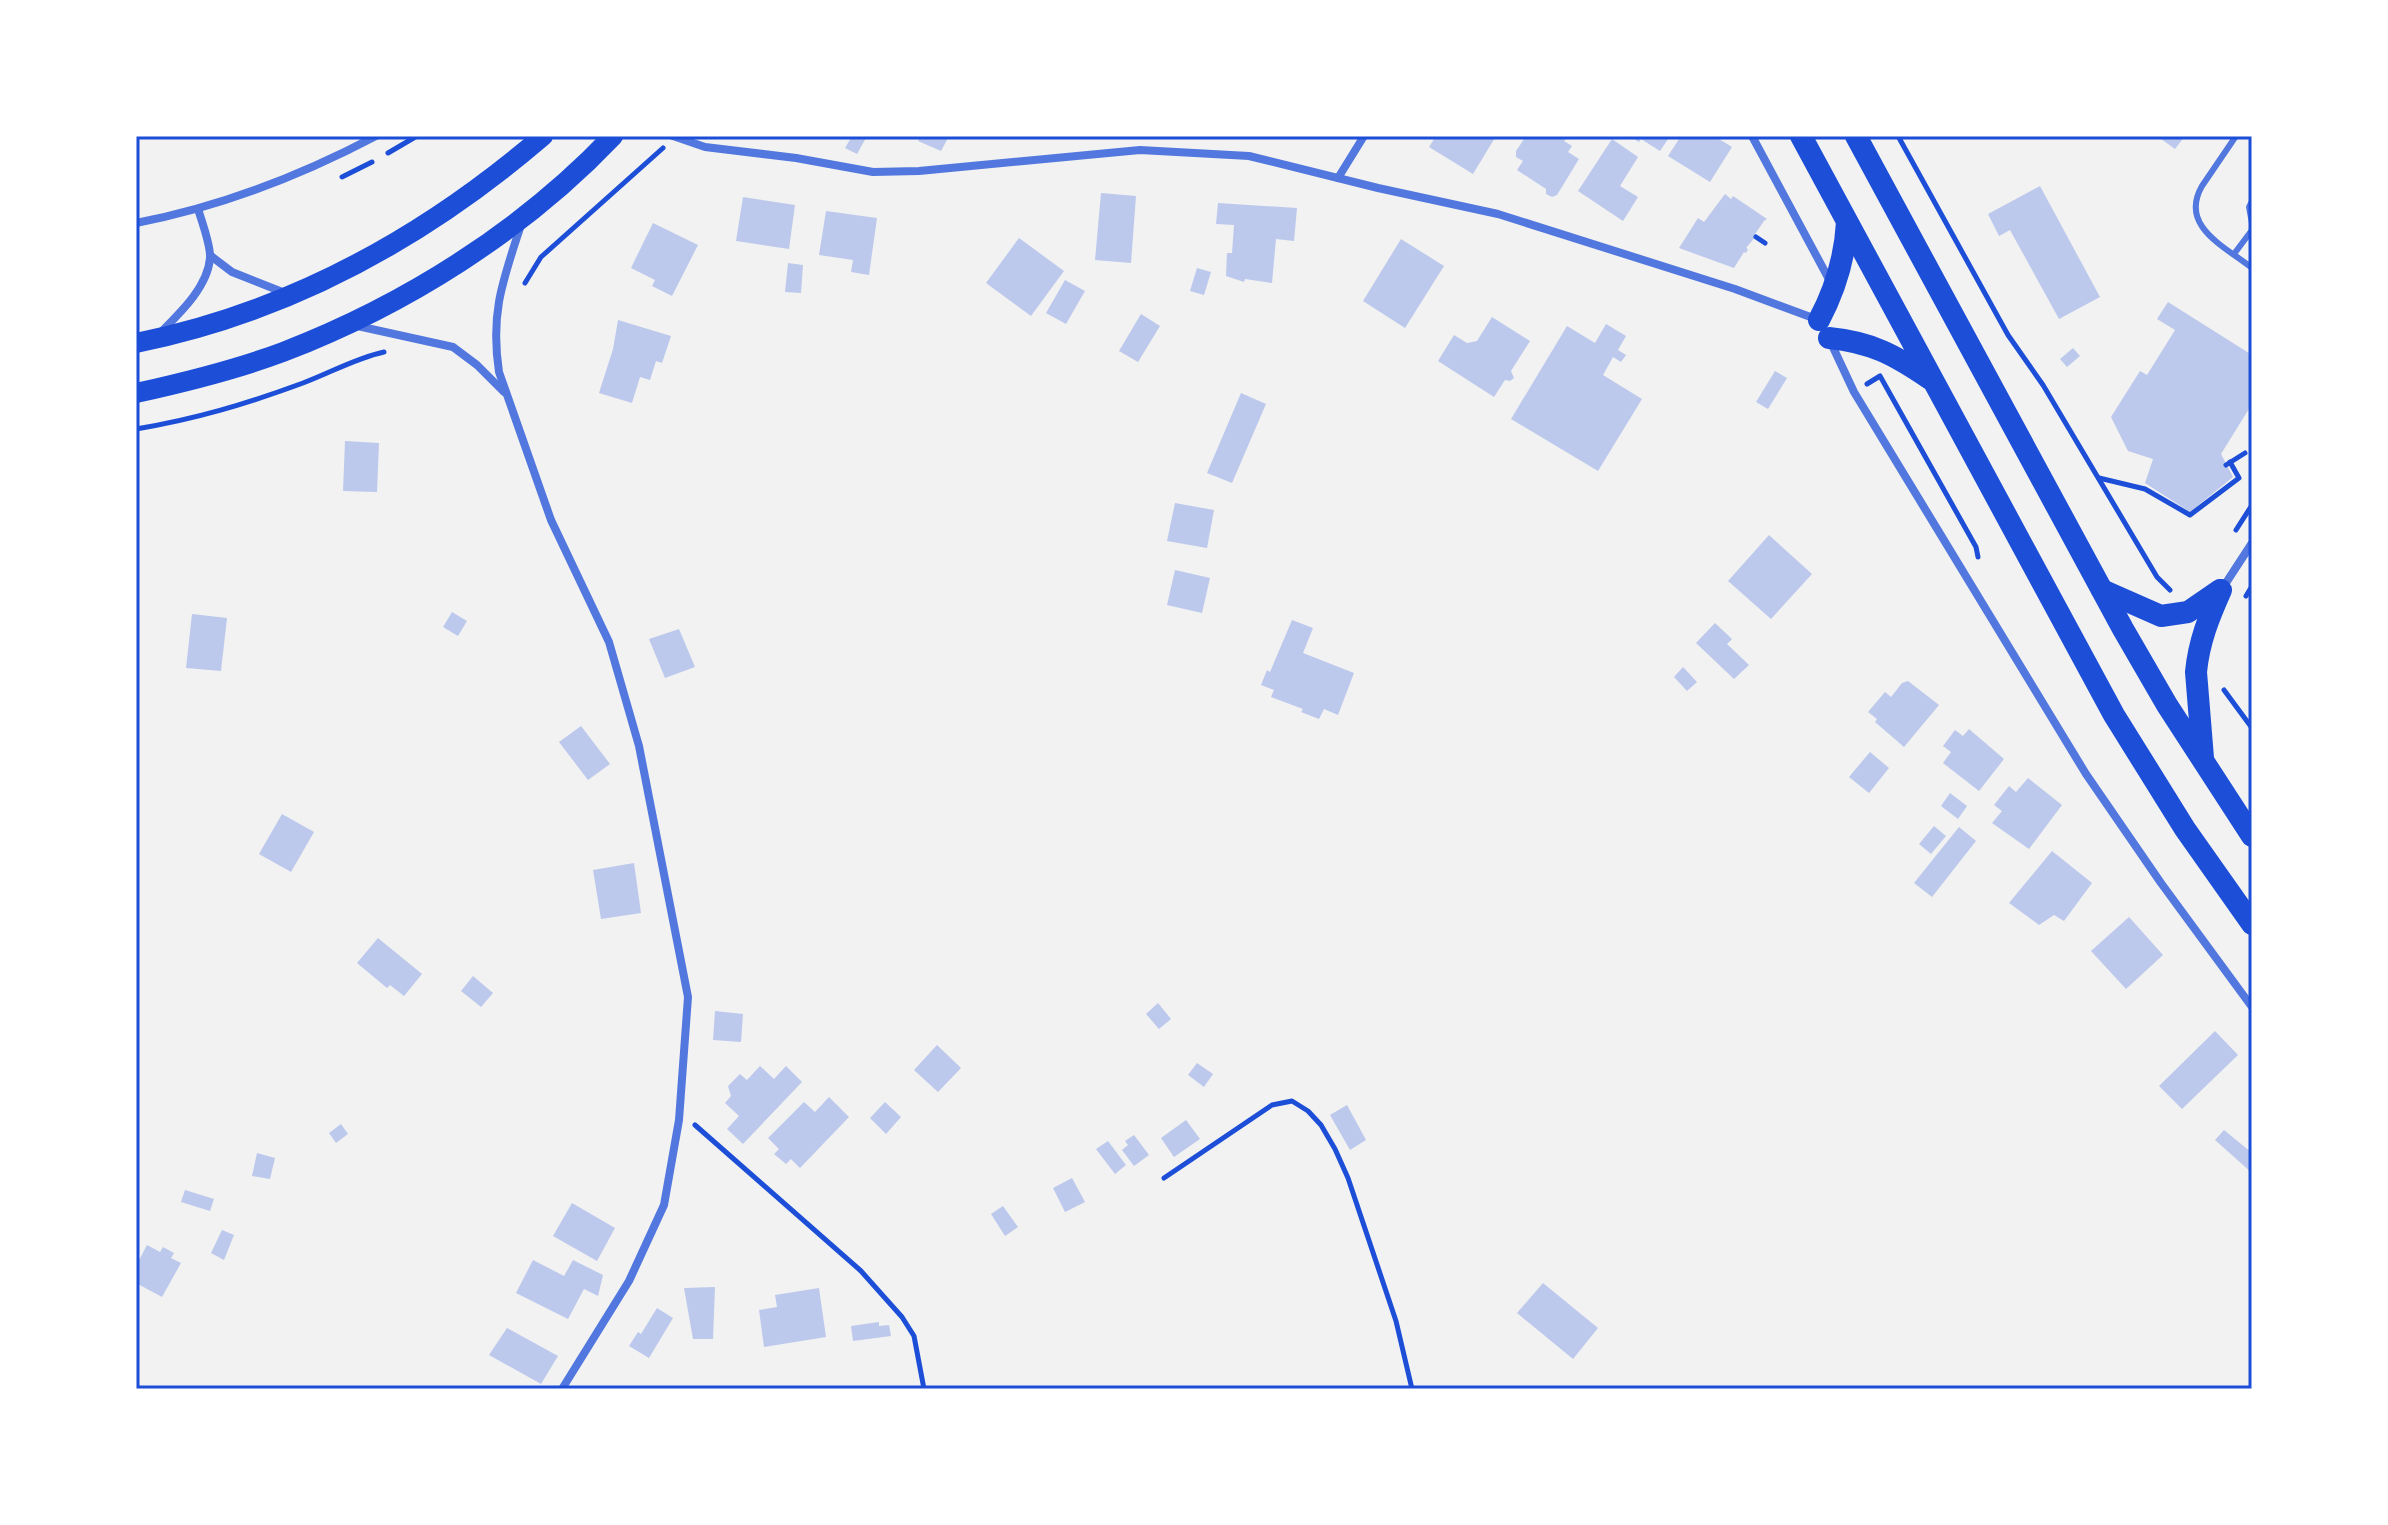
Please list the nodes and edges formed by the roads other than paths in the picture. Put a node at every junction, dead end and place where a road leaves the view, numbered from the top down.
1 (376, 136) edge
2 (543, 136) edge
3 (613, 136) edge
4 (674, 136) edge
5 (1364, 136) edge
6 (1752, 136) edge
7 (1801, 136) edge
8 (1856, 136) edge
9 (2236, 136) edge
10 (1338, 178) junction
11 (2252, 201) edge
12 (198, 209) junction
13 (524, 215) junction
14 (1847, 221) junction
15 (136, 223) edge
16 (2252, 223) edge
17 (2252, 230) edge
18 (2234, 254) junction
19 (211, 256) junction
20 (2252, 268) edge
21 (1833, 292) junction
22 (290, 295) junction
23 (349, 324) junction
24 (1824, 329) junction
25 (145, 341) edge
26 (1934, 382) junction
27 (136, 393) edge
28 (506, 395) junction
29 (2252, 543) edge
30 (2102, 590) junction
31 (2221, 590) junction
32 (2204, 763) junction
33 (2252, 836) edge
34 (2252, 924) edge
35 (2252, 1007) edge
36 (562, 1389) edge

1 - 12 street
2 - 22 main road
3 - 13 main road
4 - 10 street
5 - 10 street
6 - 21 street
7 - 14 highway
8 - 30 highway
9 - 18 lane
10 - 24 street
11 - 16 lane
12 - 15 street
12 - 19 street
13 - 23 main road
13 - 28 street
14 - 21 highway
14 - 26 highway
17 - 18 lane
18 - 20 lane
19 - 22 street
19 - 25 street
21 - 24 highway
22 - 25 main road
23 - 27 main road
23 - 28 street
24 - 26 highway
24 - 35 street
26 - 34 highway
28 - 36 street
29 - 31 street
30 - 31 highway
30 - 32 highway
31 - 32 highway
32 - 33 highway

